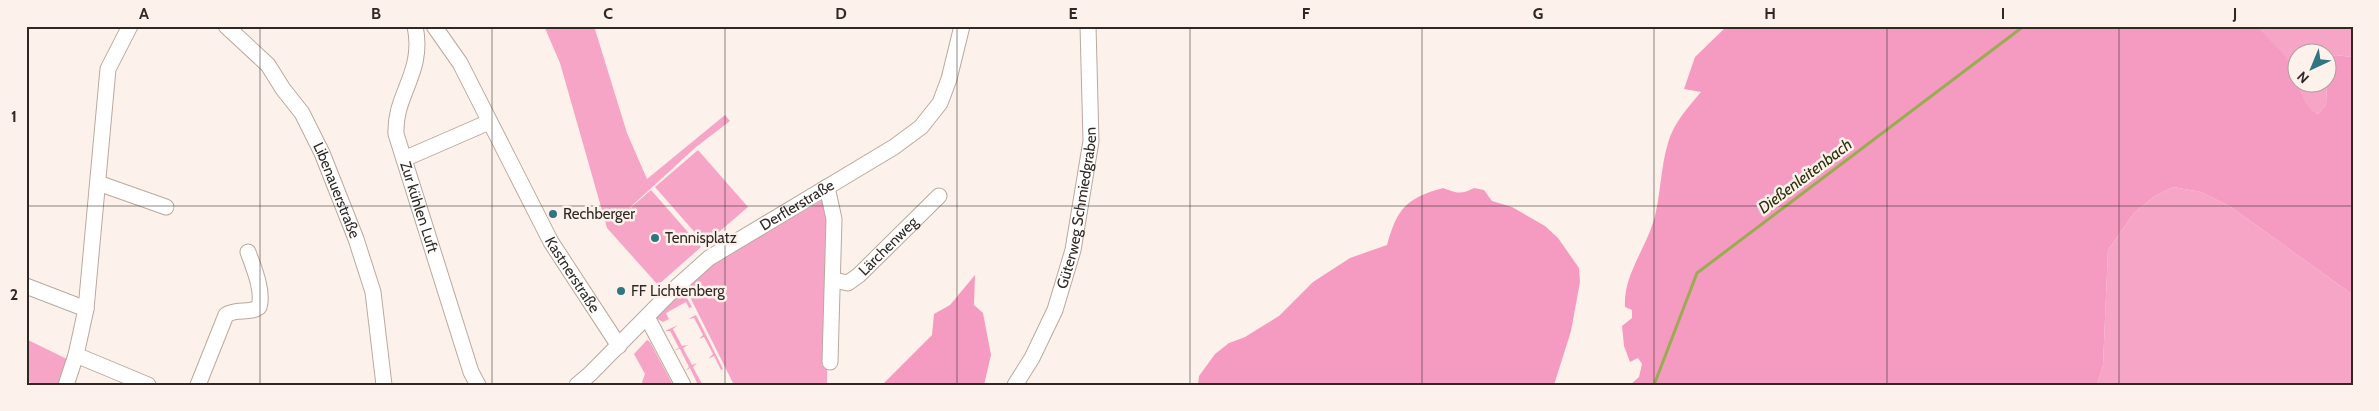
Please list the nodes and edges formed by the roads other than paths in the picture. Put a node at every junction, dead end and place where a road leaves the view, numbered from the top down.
1 (130, 26) edge
2 (226, 26) edge
3 (415, 26) edge
4 (962, 26) edge
5 (1088, 26) edge
6 (438, 28) edge
7 (489, 122) junction
8 (404, 159) junction
9 (98, 183) junction
10 (827, 187) junction
11 (939, 196) dead end
12 (166, 207) dead end
13 (248, 252) dead end
14 (833, 280) junction
15 (26, 286) edge
16 (86, 309) junction
17 (647, 317) junction
18 (619, 346) junction
19 (76, 355) junction
20 (830, 362) dead end
21 (1018, 382) edge
22 (66, 385) edge
23 (148, 385) edge
24 (198, 385) edge
25 (384, 385) edge
26 (478, 385) edge
27 (577, 385) edge
28 (683, 385) edge

1 - 9 street
2 - 25 street, Libenauerstraße
3 - 8 street, Zur kühlen Luft
4 - 10 street, Derflerstraße
5 - 21 street, Güterweg Schmiedgraben
6 - 7 street, Kastnerstraße
7 - 8 street
7 - 18 street, Kastnerstraße
8 - 26 street, Zur kühlen Luft
9 - 12 street
9 - 16 street
10 - 14 street, Lärchenweg
10 - 17 street, Derflerstraße
11 - 14 street, Lärchenweg
13 - 24 street
14 - 20 street, Lärchenweg
15 - 16 street
16 - 19 street
17 - 18 street, Derflerstraße
17 - 28 street
18 - 27 street, Derflerstraße
19 - 22 street
19 - 23 street

